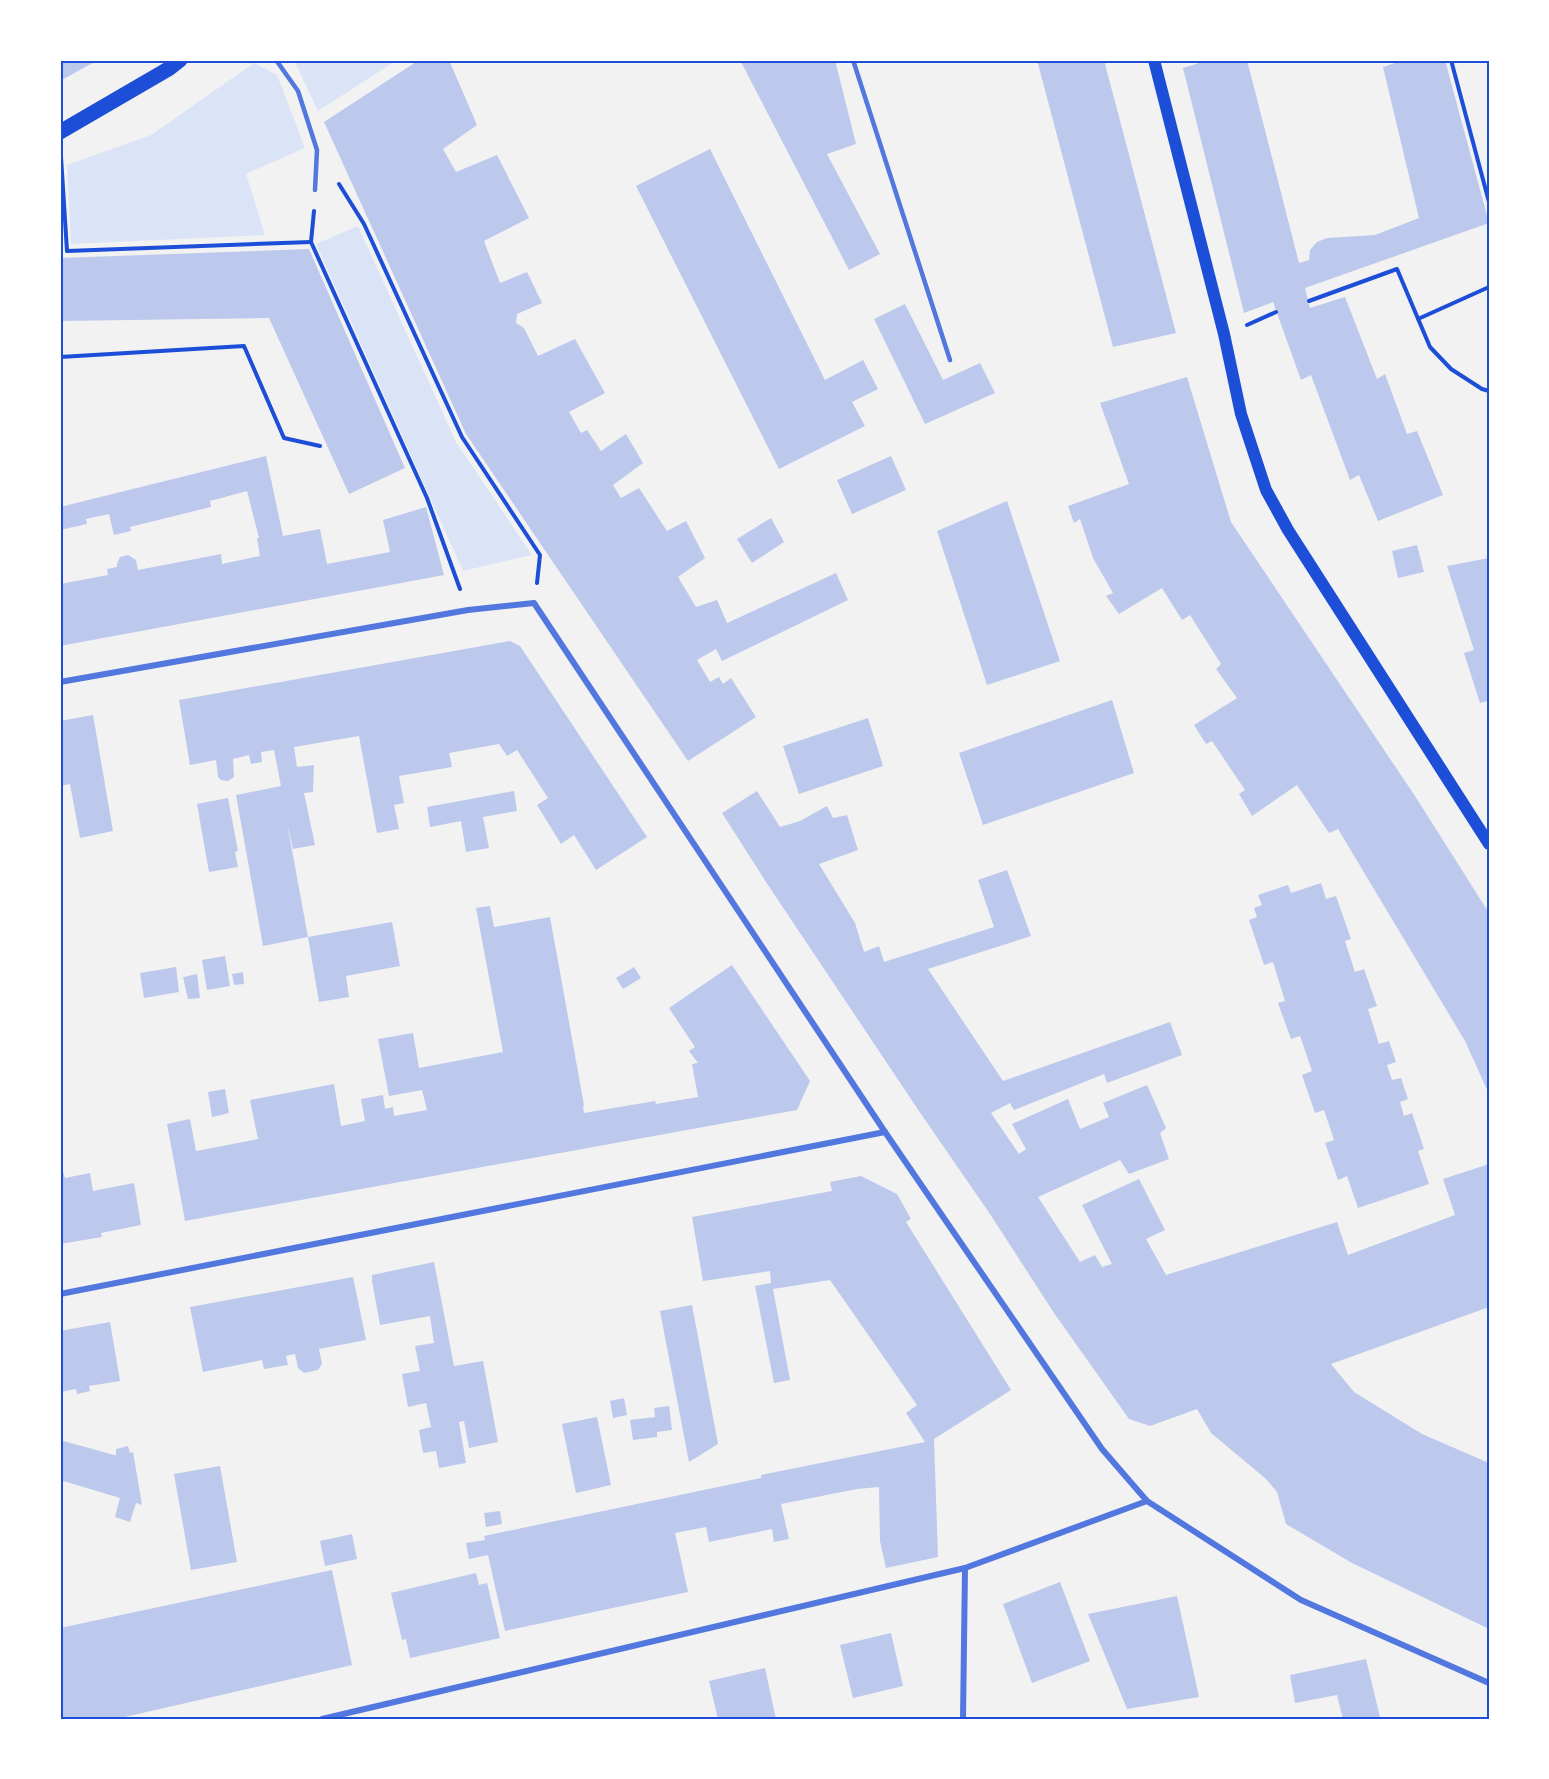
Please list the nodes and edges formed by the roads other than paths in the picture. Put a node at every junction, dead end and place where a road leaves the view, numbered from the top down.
1 (180, 60) edge
2 (276, 60) edge
3 (854, 60) edge
4 (1154, 60) edge
5 (60, 132) edge
6 (315, 190) road end
7 (950, 360) dead end
8 (60, 682) edge
9 (1489, 844) edge
10 (885, 1132) junction
11 (60, 1294) edge
12 (1147, 1501) junction
13 (965, 1568) junction
14 (1489, 1683) edge
15 (321, 1719) edge
16 (963, 1719) edge

1 - 5 main road
2 - 6 lane
3 - 7 lane
4 - 9 main road
8 - 10 street
10 - 11 street
10 - 12 street
12 - 13 street
12 - 14 street
13 - 15 street
13 - 16 street

